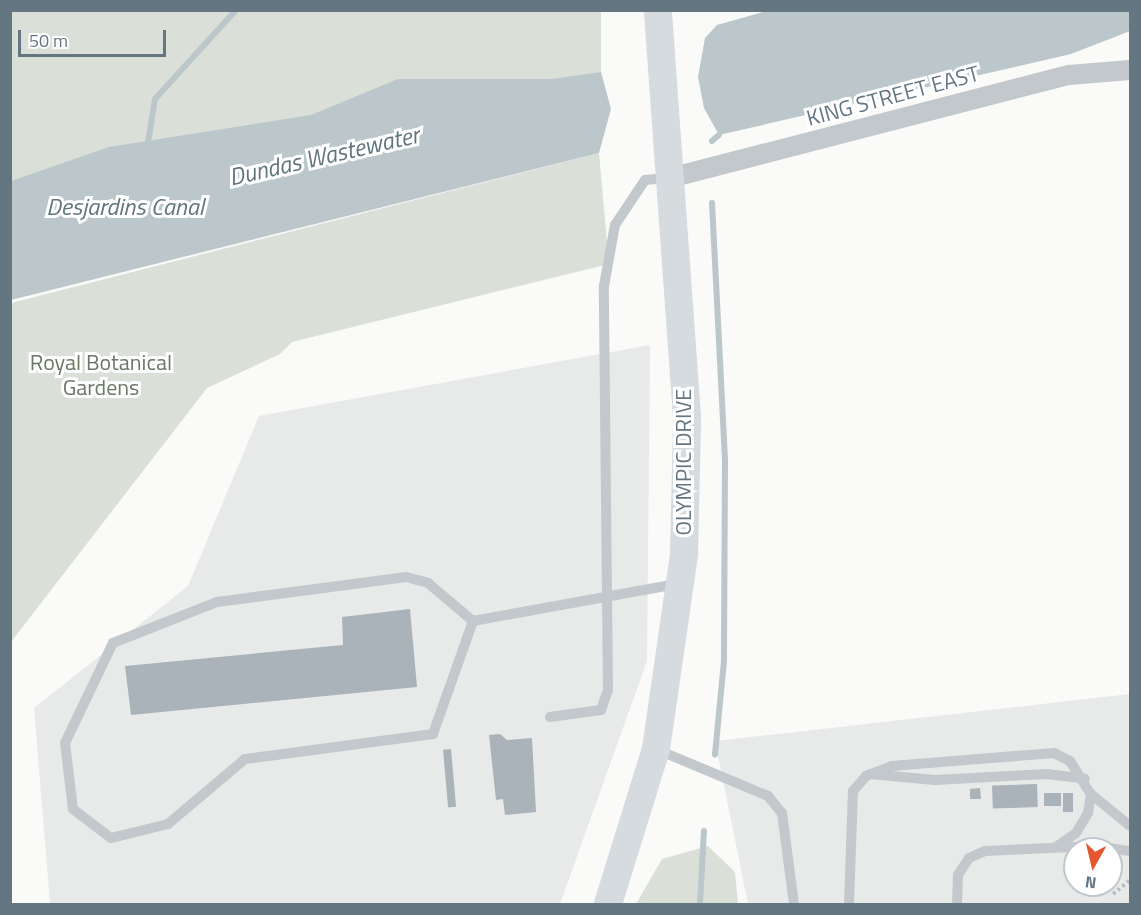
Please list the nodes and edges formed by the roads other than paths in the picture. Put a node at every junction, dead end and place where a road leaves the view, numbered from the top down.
1 (658, 10) edge
2 (1131, 70) edge
3 (670, 178) junction
4 (681, 583) junction
5 (608, 596) junction
6 (473, 621) junction
7 (550, 717) dead end
8 (656, 749) junction
9 (870, 774) junction
10 (1085, 780) junction
11 (1091, 794) junction
12 (1131, 826) edge
13 (1055, 848) junction
14 (1131, 851) edge
15 (608, 904) edge
16 (794, 904) edge
17 (849, 904) edge
18 (957, 904) edge

1 - 3 main road, OLYMPIC DRIVE
2 - 3 street, KING STREET EAST
3 - 4 main road, OLYMPIC DRIVE
3 - 5 lane
4 - 5 lane
4 - 8 main road, OLYMPIC DRIVE
5 - 6 lane
5 - 7 lane
6 - 6 lane
8 - 15 main road, OLYMPIC DRIVE
8 - 16 lane
9 - 10 lane
9 - 10 lane
9 - 17 lane
10 - 11 lane
11 - 12 lane
11 - 13 lane
13 - 14 lane
13 - 18 lane

